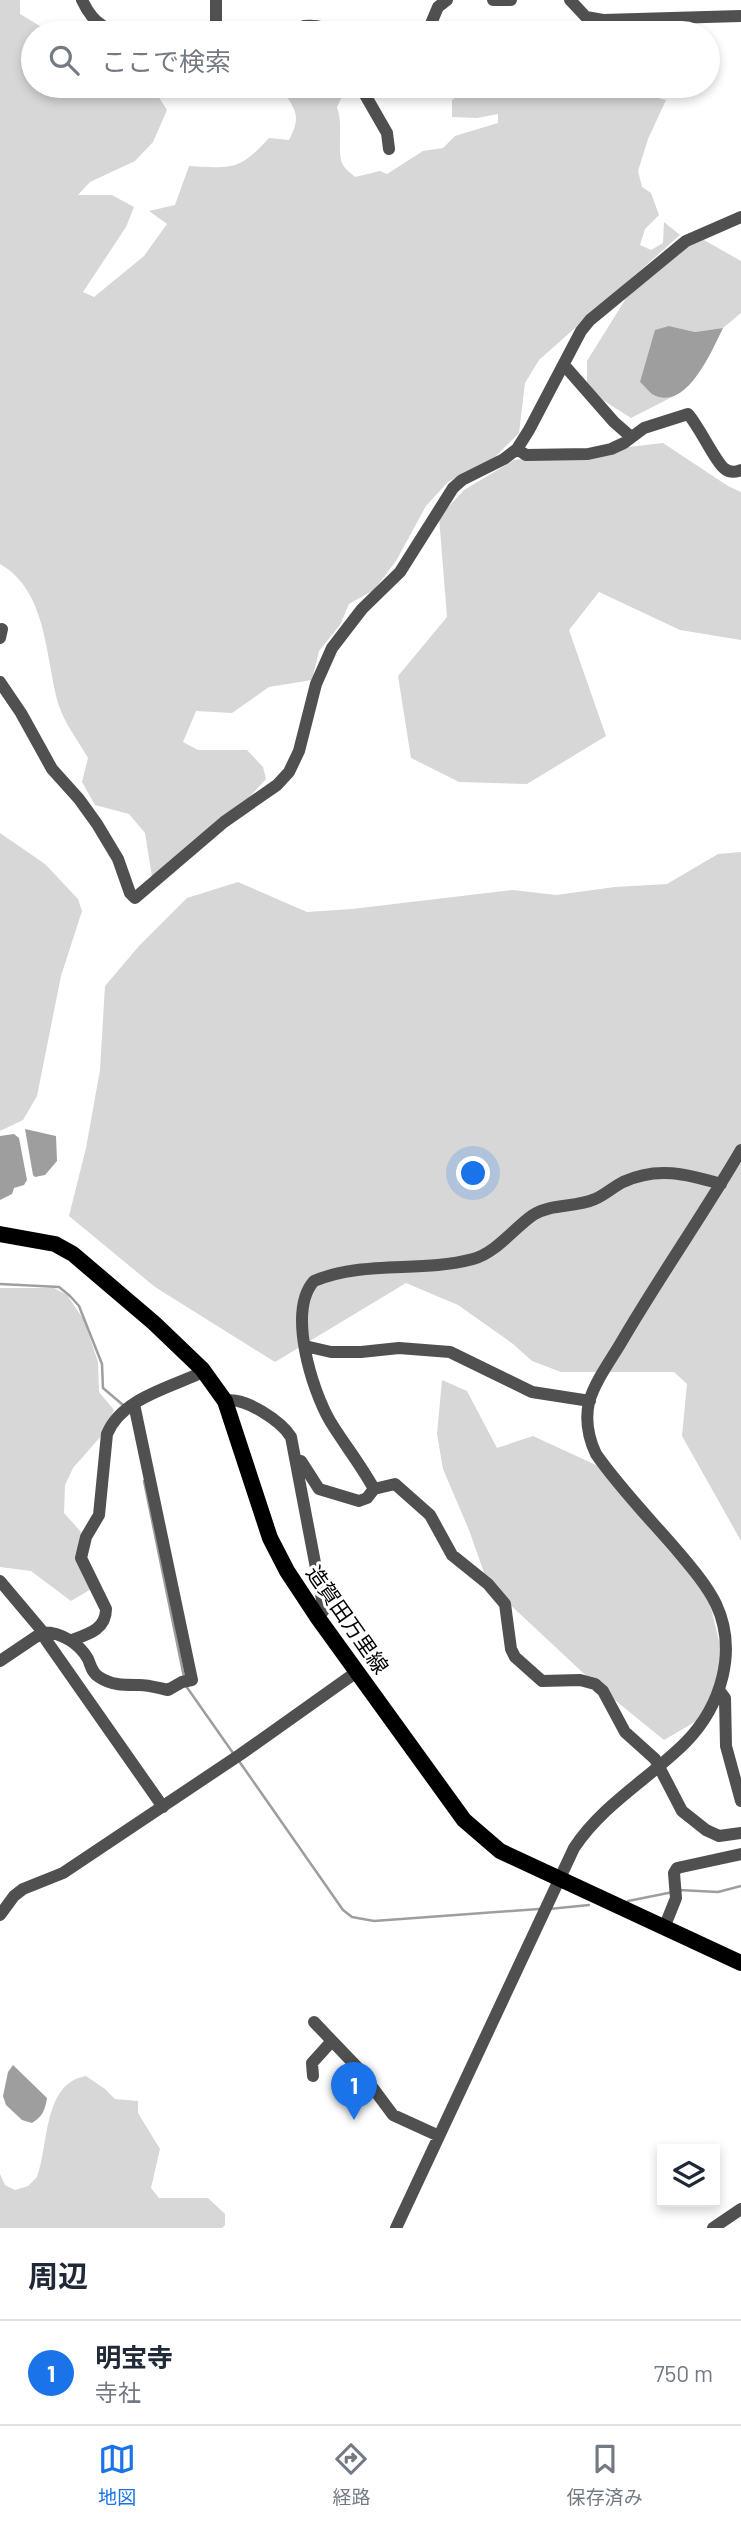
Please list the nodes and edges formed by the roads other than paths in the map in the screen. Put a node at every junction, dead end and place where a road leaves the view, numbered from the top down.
1 (82, 0) edge
2 (216, 0) edge
3 (447, 0) edge
4 (493, 0) edge
5 (512, 0) edge
6 (570, 0) edge
7 (741, 16) edge
8 (96, 21) edge
9 (216, 21) edge
10 (432, 21) edge
11 (367, 98) edge
12 (389, 149) dead end
13 (741, 217) edge
14 (564, 365) junction
15 (630, 436) junction
16 (517, 449) junction
17 (741, 470) edge
18 (0, 682) edge
19 (741, 1150) edge
20 (722, 1184) junction
21 (0, 1234) edge
22 (305, 1346) junction
23 (202, 1369) junction
24 (225, 1401) junction
25 (590, 1401) junction
26 (134, 1404) junction
27 (298, 1462) junction
28 (374, 1489) junction
29 (0, 1581) edge
30 (318, 1618) junction
31 (43, 1632) junction
32 (72, 1640) junction
33 (0, 1661) edge
34 (358, 1671) junction
35 (719, 1690) junction
36 (659, 1765) junction
37 (741, 1801) edge
38 (163, 1807) junction
39 (741, 1833) edge
40 (741, 1854) edge
41 (558, 1880) junction
42 (0, 1914) edge
43 (664, 1928) junction
44 (741, 1963) edge
45 (314, 2022) dead end
46 (331, 2042) junction
47 (313, 2076) dead end
48 (439, 2136) junction
49 (741, 2209) edge
50 (397, 2228) edge
51 (713, 2228) edge

1 - 8 street
2 - 9 street
3 - 10 street
4 - 5 street
6 - 7 street
11 - 12 street
13 - 14 street
14 - 15 street
14 - 16 street
15 - 16 street
15 - 17 street
16 - 18 street
19 - 20 street
20 - 22 street
20 - 25 street
21 - 23 main road, 造賀田万里線
22 - 25 street
22 - 28 street
23 - 24 main road, 造賀田万里線
23 - 26 street
24 - 27 street
24 - 30 main road, 造賀田万里線
25 - 35 street
26 - 32 street
26 - 32 street
27 - 28 street
27 - 30 street
28 - 36 street
29 - 31 street
30 - 34 main road, 造賀田万里線
31 - 32 street
31 - 33 street
31 - 38 street
34 - 38 street
34 - 41 main road, 造賀田万里線
35 - 36 street
35 - 37 street
36 - 39 street
36 - 41 street
38 - 42 street
40 - 43 street
41 - 43 main road, 造賀田万里線
41 - 48 street
43 - 44 main road, 造賀田万里線
45 - 46 street
46 - 47 street
46 - 48 street
48 - 50 street
49 - 51 street

